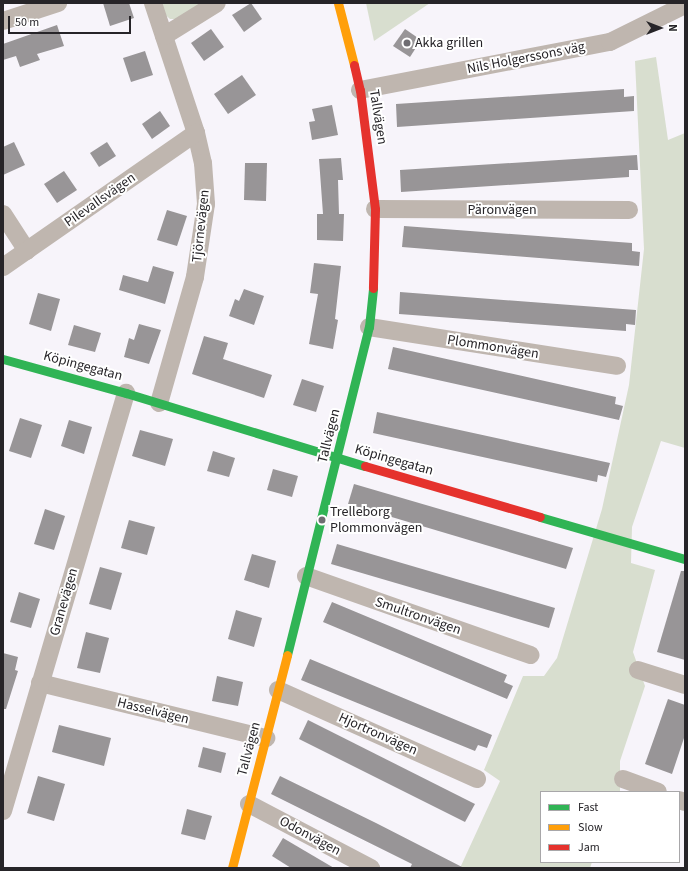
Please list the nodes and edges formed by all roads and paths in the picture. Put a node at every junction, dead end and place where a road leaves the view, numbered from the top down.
1 (58, 3) edge
2 (152, 3) edge
3 (217, 3) edge
4 (338, 3) edge
5 (685, 5) edge
6 (3, 21) edge
7 (164, 36) junction
8 (360, 90) junction
9 (196, 133) junction
10 (375, 209) junction
11 (629, 210) dead end
12 (3, 214) edge
13 (27, 251) junction
14 (3, 267) edge
15 (369, 327) junction
16 (3, 359) edge
17 (617, 366) dead end
18 (126, 393) junction
19 (159, 403) junction
20 (338, 458) junction
21 (685, 559) edge
22 (306, 576) junction
23 (530, 655) dead end
24 (638, 670) dead end
25 (40, 683) junction
26 (685, 685) edge
27 (278, 690) junction
28 (266, 738) junction
29 (477, 779) dead end
30 (623, 779) dead end
31 (655, 791) edge
32 (249, 804) junction
33 (3, 811) edge
34 (232, 868) edge
35 (371, 868) edge

1 - 6 street
2 - 7 street, Tjörnevägen
3 - 7 street
4 - 8 street, Tallvägen
5 - 8 street, Nils Holgerssons väg
7 - 9 street, Tjörnevägen
8 - 10 street, Tallvägen
9 - 13 street, Pilevallsvägen
9 - 19 street, Tjörnevägen
10 - 11 street, Päronvägen
10 - 15 street, Tallvägen
12 - 13 street
13 - 14 street, Pilevallsvägen
15 - 17 street, Plommonvägen
15 - 20 street, Tallvägen
16 - 18 street, Köpingegatan
18 - 19 street, Köpingegatan
18 - 25 street, Granevägen
19 - 20 street, Köpingegatan
20 - 21 street, Köpingegatan
20 - 22 street, Tallvägen
22 - 23 street, Smultronvägen
22 - 27 street, Tallvägen
24 - 26 street
25 - 28 street, Hasselvägen
25 - 33 street, Granevägen
27 - 28 street, Tallvägen
27 - 29 street, Hjortronvägen
28 - 32 street, Tallvägen
30 - 31 street
32 - 34 street, Tallvägen
32 - 35 street, Odonvägen

